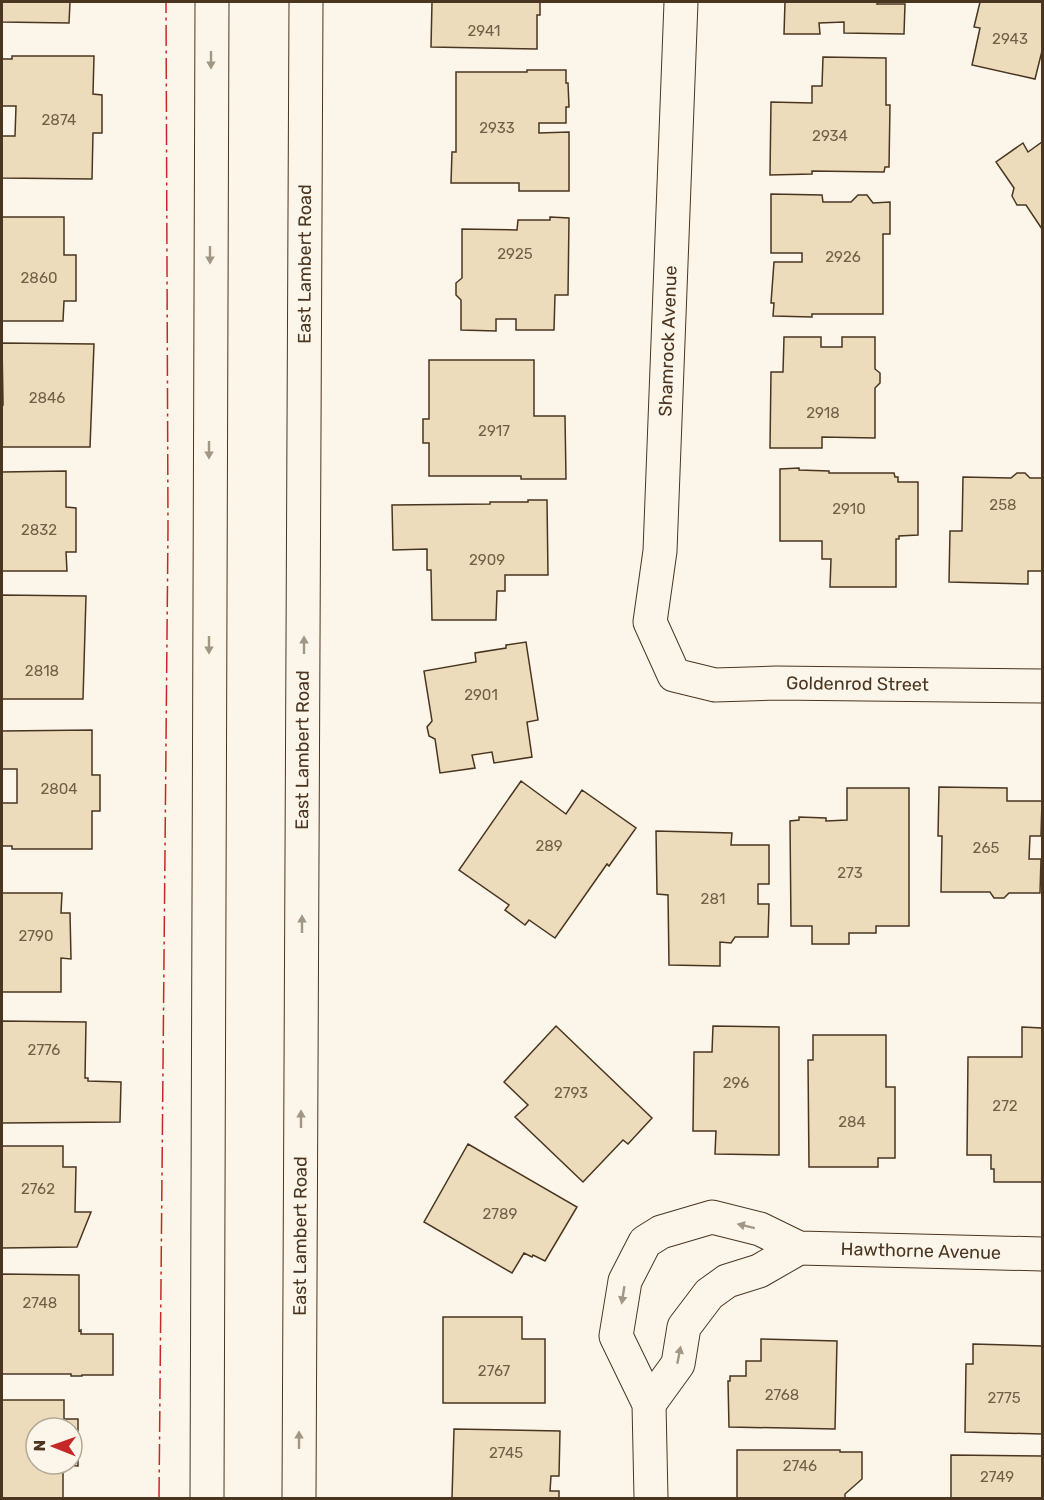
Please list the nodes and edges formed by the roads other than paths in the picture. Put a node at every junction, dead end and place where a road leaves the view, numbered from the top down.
1 (212, 2) edge
2 (306, 2) edge
3 (681, 2) edge
4 (674, 675) joint
5 (1042, 686) edge
6 (799, 1248) junction
7 (1042, 1254) edge
8 (649, 1404) junction
9 (207, 1498) edge
10 (299, 1498) edge
11 (651, 1498) edge

1 -> 9 main road
10 -> 2 main road, East Lambert Road
3 - 4 main road, Shamrock Avenue
4 - 5 main road, Goldenrod Street
6 - 7 main road, Hawthorne Avenue
8 -> 6 main road
6 -> 8 main road, Hawthorne Avenue
8 - 11 main road

